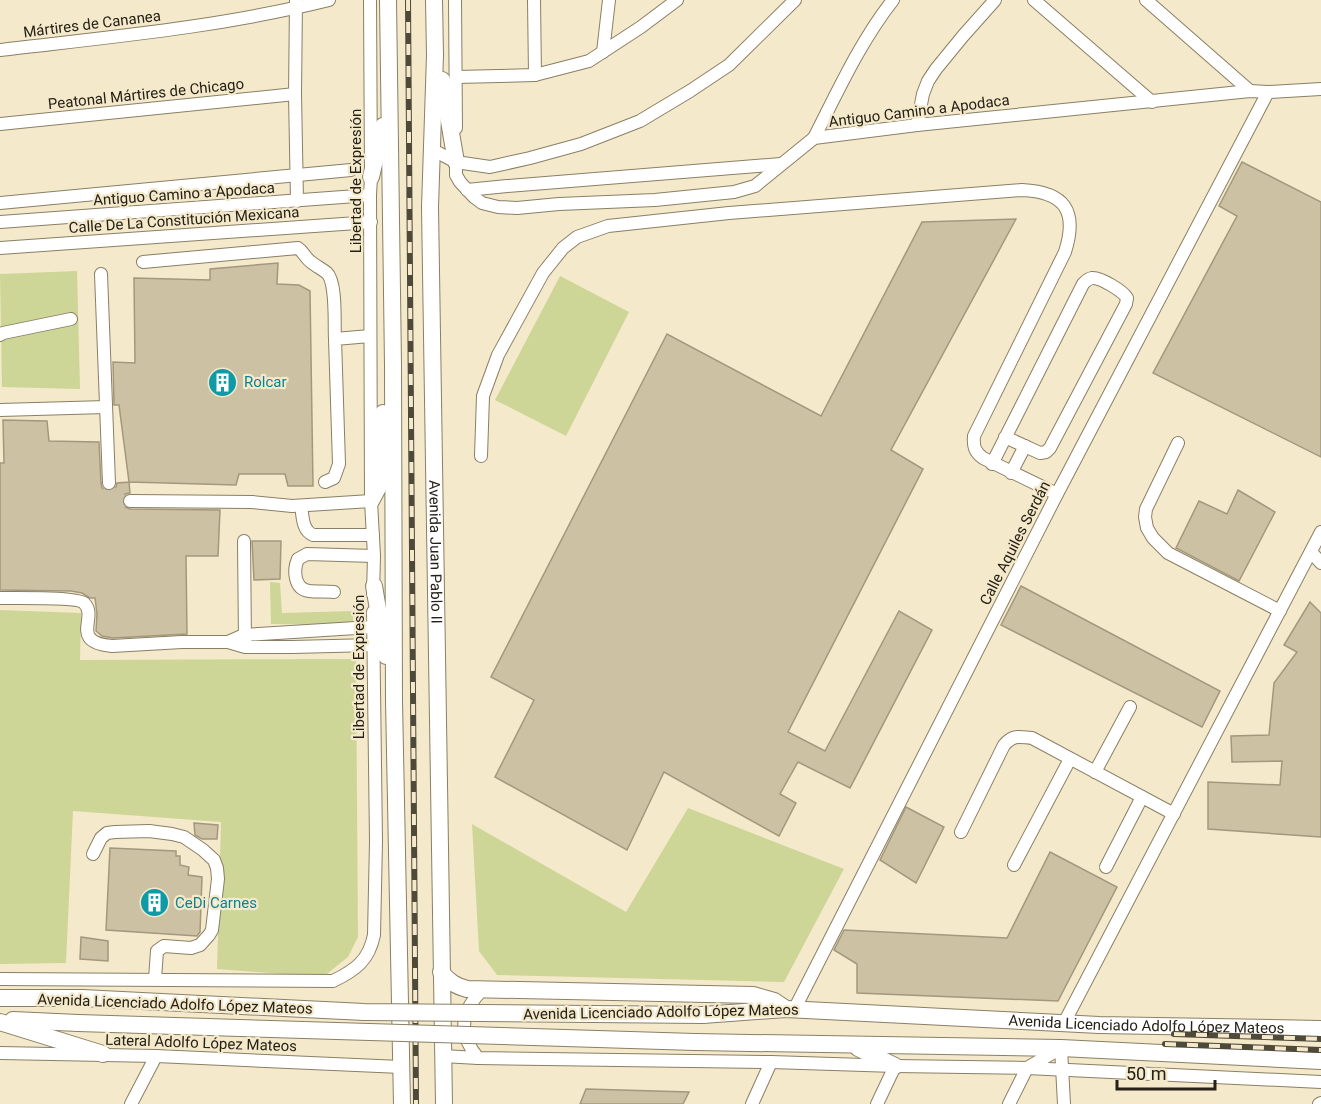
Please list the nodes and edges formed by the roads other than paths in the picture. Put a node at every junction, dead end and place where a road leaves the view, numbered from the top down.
1 (329, 0) edge
2 (370, 0) edge
3 (388, 0) edge
4 (434, 0) edge
5 (455, 0) edge
6 (534, 0) edge
7 (609, 0) edge
8 (677, 0) edge
9 (893, 0) edge
10 (995, 0) edge
11 (1034, 0) edge
12 (1146, 0) edge
13 (788, 2) edge
14 (296, 4) edge
15 (0, 50) edge
16 (603, 52) junction
17 (435, 55) junction
18 (535, 75) junction
19 (456, 77) junction
20 (1321, 88) edge
21 (1250, 91) junction
22 (1268, 93) junction
23 (295, 94) junction
24 (389, 102) junction
25 (1152, 102) junction
26 (0, 124) edge
27 (917, 125) junction
28 (814, 138) junction
29 (433, 150) junction
30 (456, 162) junction
31 (782, 164) junction
32 (351, 170) dead end
33 (297, 175) junction
34 (371, 177) junction
35 (467, 190) junction
36 (370, 195) junction
37 (297, 201) junction
38 (0, 203) edge
39 (0, 222) edge
40 (370, 222) junction
41 (0, 248) edge
42 (143, 262) dead end
43 (101, 274) dead end
44 (71, 319) dead end
45 (0, 335) edge
46 (370, 336) junction
47 (335, 339) junction
48 (393, 365) junction
49 (106, 407) junction
50 (0, 410) edge
51 (1005, 437) junction
52 (1178, 443) dead end
53 (1025, 446) junction
54 (481, 456) dead end
55 (992, 464) junction
56 (1011, 473) junction
57 (325, 482) dead end
58 (109, 483) tunnel mouth
59 (1057, 494) junction
60 (130, 501) tunnel mouth
61 (371, 501) junction
62 (301, 506) junction
63 (1321, 532) edge
64 (373, 535) junction
65 (244, 541) dead end
66 (1311, 552) junction
67 (374, 556) junction
68 (1321, 563) edge
69 (374, 586) junction
70 (334, 592) dead end
71 (0, 598) edge
72 (1280, 610) junction
73 (372, 627) junction
74 (245, 641) junction
75 (373, 645) junction
76 (394, 701) junction
77 (1130, 707) dead end
78 (1070, 759) junction
79 (1095, 772) junction
80 (1142, 797) junction
81 (1174, 814) junction
82 (961, 832) dead end
83 (93, 854) dead end
84 (1014, 865) dead end
85 (1106, 867) dead end
86 (441, 972) junction
87 (0, 979) edge
88 (155, 979) junction
89 (481, 990) junction
90 (0, 998) edge
91 (790, 1010) junction
92 (0, 1021) edge
93 (1064, 1023) junction
94 (1321, 1029) edge
95 (852, 1046) junction
96 (1061, 1048) junction
97 (0, 1053) edge
98 (103, 1054) junction
99 (156, 1056) junction
100 (443, 1056) junction
101 (478, 1058) junction
102 (1321, 1061) edge
103 (771, 1062) junction
104 (895, 1066) junction
105 (401, 1067) junction
106 (1027, 1068) junction
107 (1061, 1069) junction
108 (1321, 1082) edge
109 (131, 1104) edge
110 (402, 1104) edge
111 (444, 1104) edge
112 (752, 1104) edge
113 (878, 1104) edge
114 (1009, 1104) edge
115 (1064, 1104) edge

1 - 14 street, Mártires de Cananea
2 - 34 street, Libertad de Expresión
3 - 24 main road
4 - 17 main road, Avenida Juan Pablo II
5 - 19 street
6 - 18 street
7 - 16 street
8 - 16 street
9 - 28 street
10 - 27 street
11 - 25 street
12 - 21 street
13 - 30 street
14 - 15 street, Mártires de Cananea
14 - 23 street
16 - 18 street
17 - 29 main road, Avenida Juan Pablo II
17 - 30 main road
18 - 19 street
19 - 30 street
20 - 22 street, Antiguo Camino a Apodaca
21 - 22 street, Antiguo Camino a Apodaca
21 - 25 street, Antiguo Camino a Apodaca
22 - 59 street, Calle Aquiles Serdán
23 - 26 street, Peatonal Mártires de Chicago
23 - 33 street
24 - 34 main road
24 - 48 main road
25 - 27 street, Antiguo Camino a Apodaca
27 - 28 street, Antiguo Camino a Apodaca
28 - 31 street, Antiguo Camino a Apodaca
29 - 30 street
29 - 86 main road, Avenida Juan Pablo II
30 - 35 street
31 - 35 street
31 - 35 street, Antiguo Camino a Apodaca
32 - 33 street
33 - 37 street
33 - 38 street
34 - 36 street, Libertad de Expresión
36 - 37 street, Antiguo Camino a Apodaca
36 - 40 street, Libertad de Expresión
37 - 39 street, Antiguo Camino a Apodaca
40 - 41 street, Calle De La Constitución Mexicana
40 - 46 street, Libertad de Expresión
42 - 47 street
43 - 49 street
44 - 45 street
46 - 47 street
46 - 61 street, Libertad de Expresión
47 - 57 street
48 - 61 main road
48 - 76 main road
49 - 50 street
49 - 58 street
51 - 53 street
51 - 53 street
51 - 55 street
52 - 72 street
53 - 56 street
54 - 55 street
55 - 56 street
56 - 59 street
59 - 91 street, Calle Aquiles Serdán
60 - 62 street
61 - 62 street
61 - 64 street, Libertad de Expresión
62 - 64 street
63 - 66 street
64 - 67 street, Libertad de Expresión
65 - 74 street
66 - 68 street
66 - 72 street
67 - 69 street, Libertad de Expresión
67 - 70 street
69 - 73 street, Libertad de Expresión
69 - 76 main road
71 - 74 street
72 - 81 street
73 - 74 street
73 - 75 street, Libertad de Expresión
74 - 75 street
75 - 88 street, Libertad de Expresión
76 - 105 main road
77 - 79 street
78 - 79 street
78 - 82 street
78 - 84 street
79 - 80 street
80 - 81 street
80 - 85 street
81 - 93 street
83 - 88 street
86 - 89 main road
86 - 100 main road, Avenida Juan Pablo II
87 - 88 street, Libertad de Expresión
89 - 91 main road
89 - 101 street
90 - 91 main road, Avenida Licenciado Adolfo López Mateos, bridge
91 - 93 main road, Avenida Licenciado Adolfo López Mateos
92 - 95 main road, Avenida Licenciado Adolfo López Mateos, bridge
92 - 98 main road
93 - 94 main road, Avenida Licenciado Adolfo López Mateos
95 - 96 main road, Avenida Licenciado Adolfo López Mateos
95 - 104 main road
96 - 102 main road, Avenida Licenciado Adolfo López Mateos
96 - 106 street
96 - 107 street
97 - 98 street, Lateral Adolfo López Mateos
98 - 99 street, Lateral Adolfo López Mateos
99 - 105 street, Lateral Adolfo López Mateos
99 - 109 street
100 - 101 street
100 - 111 main road, Avenida Juan Pablo II
101 - 103 street
103 - 104 street
103 - 112 street
104 - 106 street
104 - 113 street
105 - 110 main road
106 - 107 street
106 - 114 street
107 - 108 street
107 - 115 street

